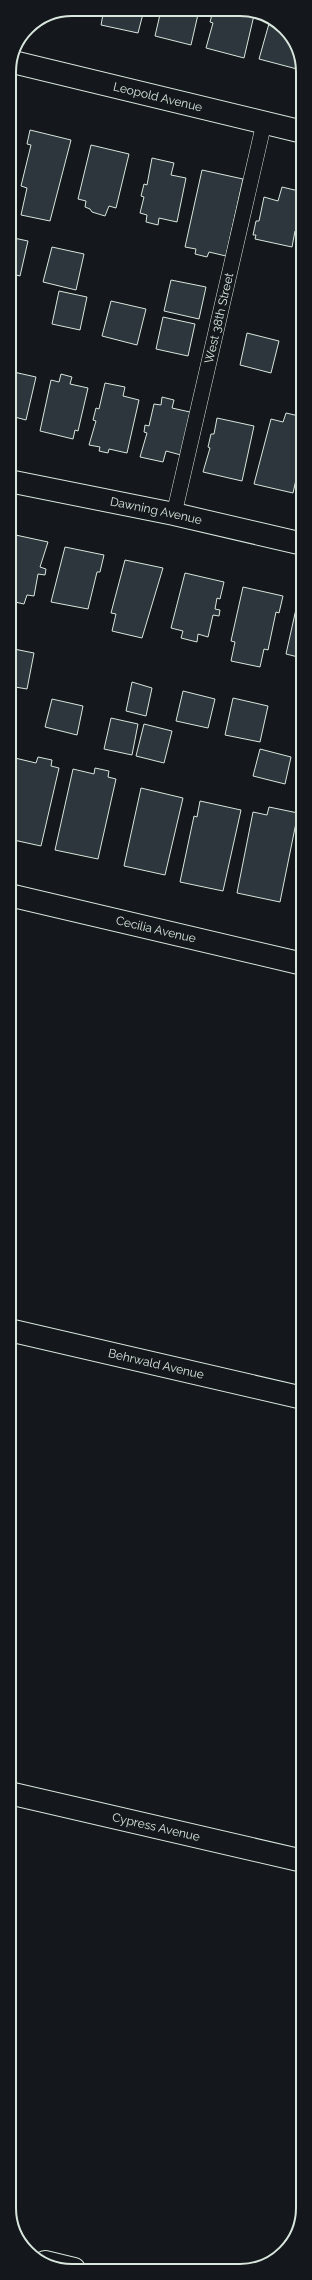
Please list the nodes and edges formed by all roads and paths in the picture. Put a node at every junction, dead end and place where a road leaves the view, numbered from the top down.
1 (17, 63) edge
2 (264, 123) junction
3 (296, 130) edge
4 (16, 482) edge
5 (174, 514) junction
6 (296, 542) edge
7 (16, 897) edge
8 (296, 962) edge
9 (16, 1332) edge
10 (296, 1396) edge
11 (16, 1795) edge
12 (296, 1859) edge

1 - 2 street, Leopold Avenue
2 - 3 street, Leopold Avenue
2 - 5 lane, West 38th Street
4 - 5 street, Dawning Avenue
5 - 6 street, Dawning Avenue
7 - 8 street, Cecilia Avenue
9 - 10 street, Behrwald Avenue
11 - 12 street, Cypress Avenue

